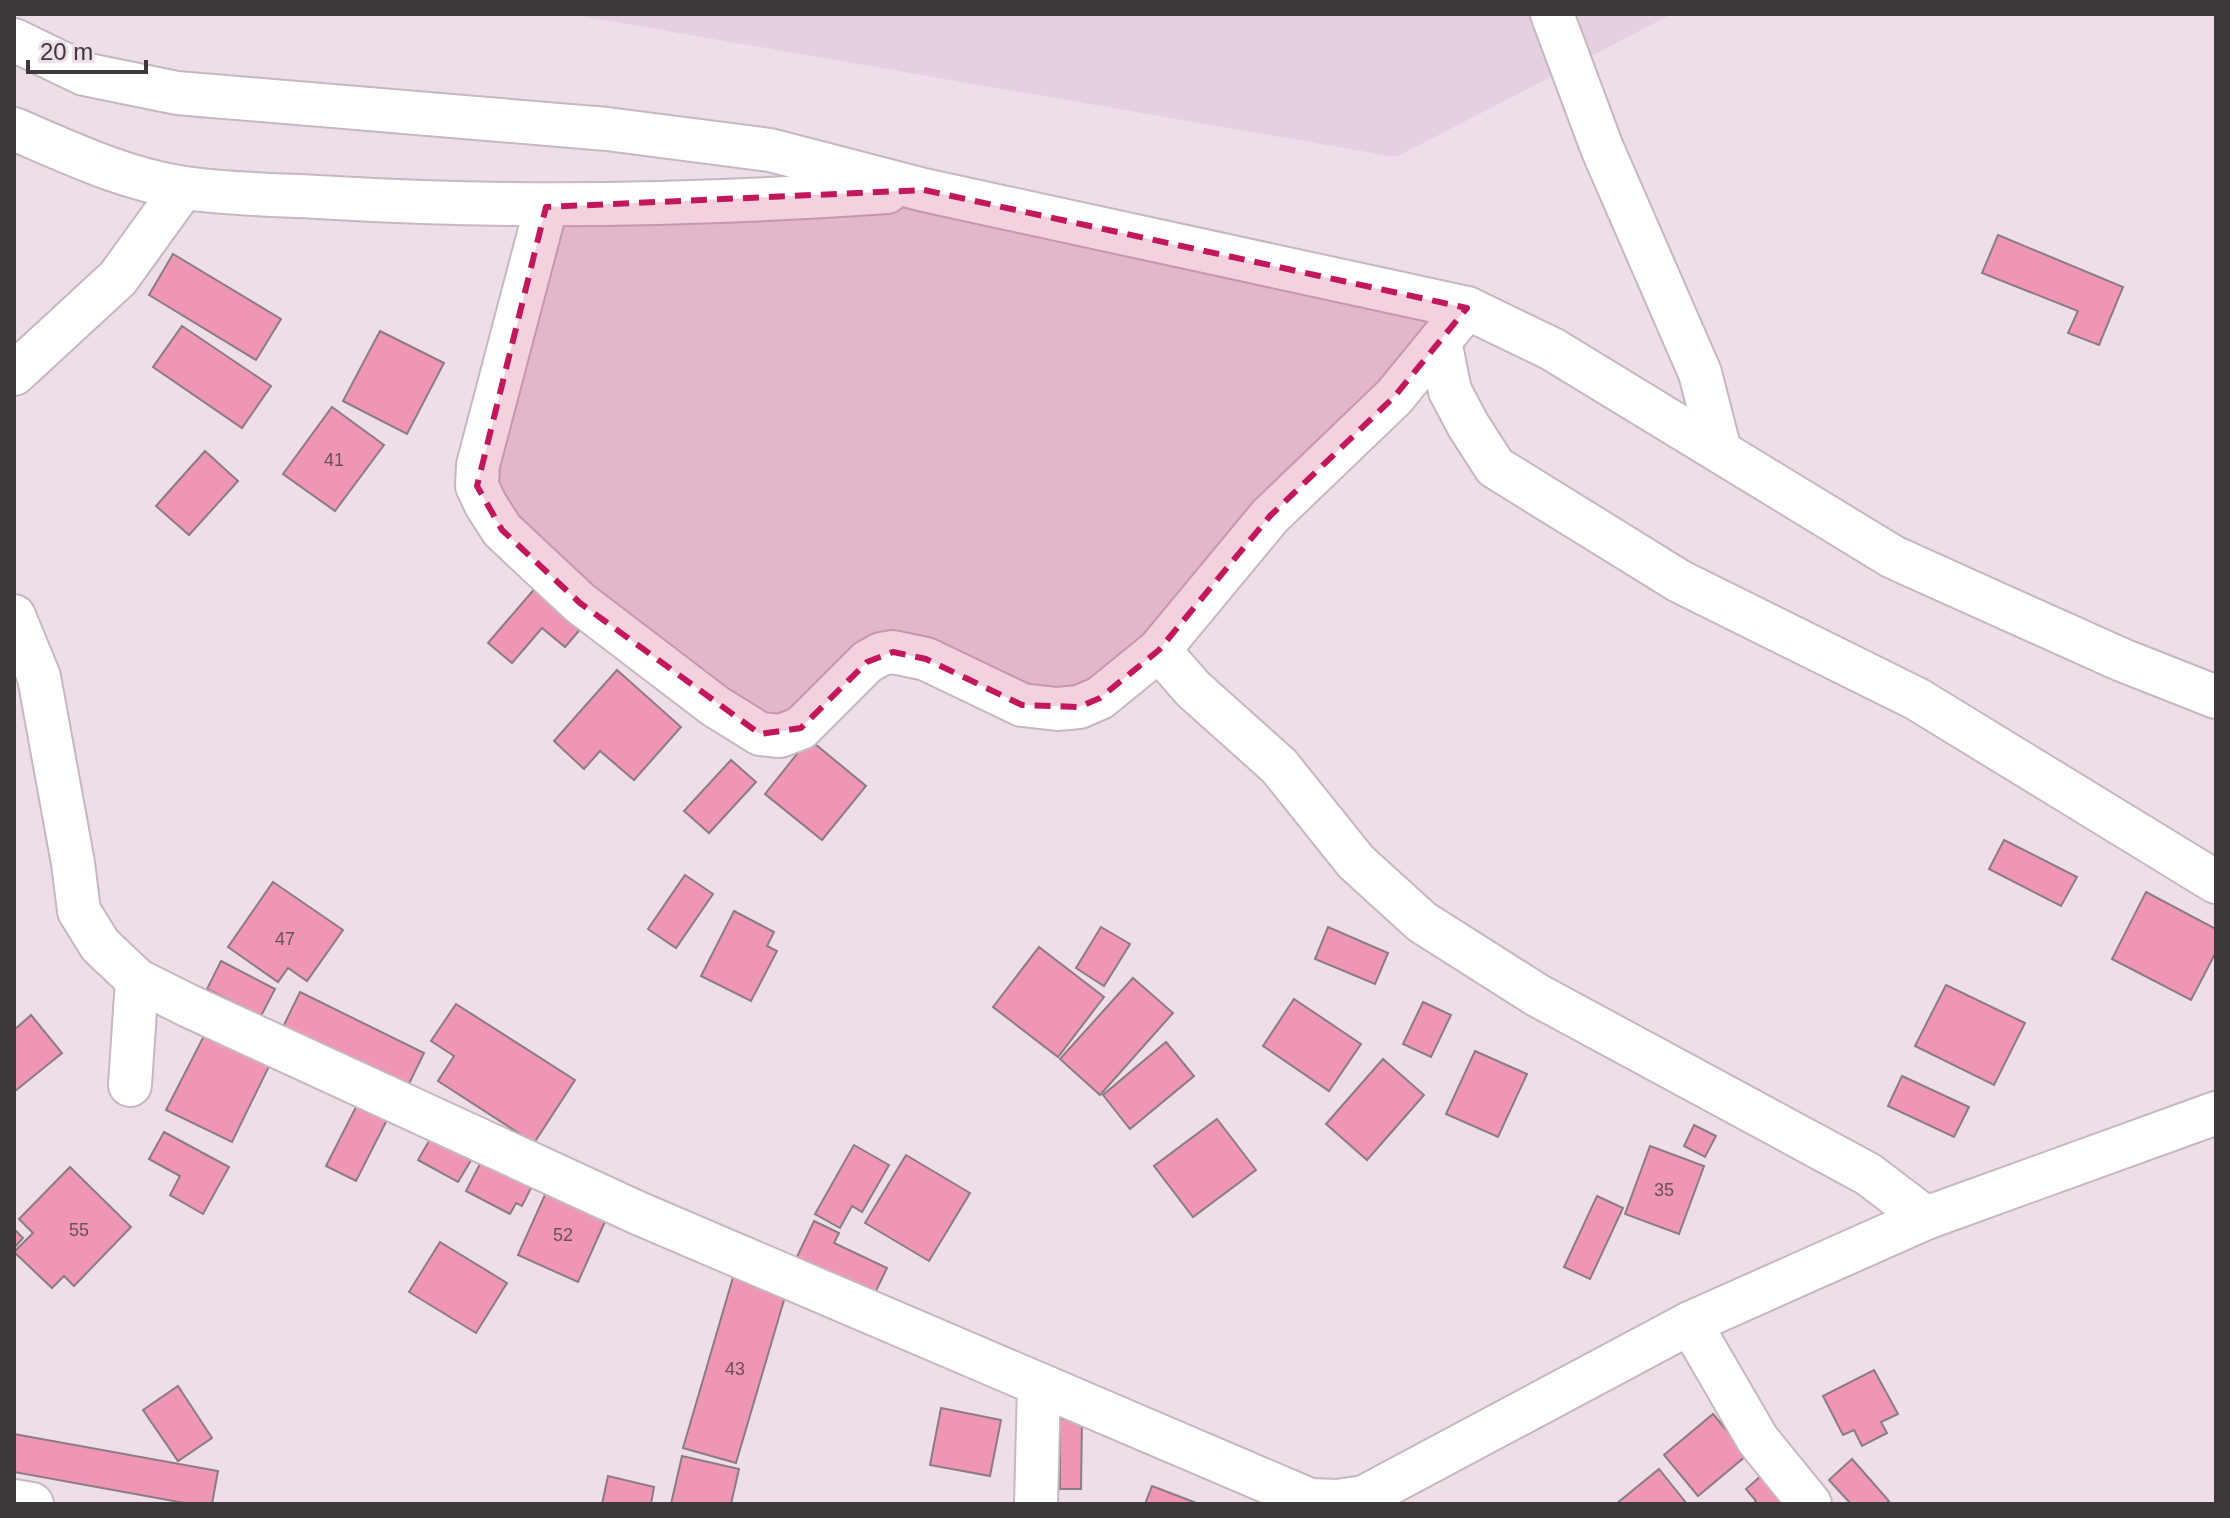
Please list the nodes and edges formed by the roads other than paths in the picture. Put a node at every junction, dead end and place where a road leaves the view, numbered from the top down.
1 (1552, 14) edge
2 (14, 40) edge
3 (14, 129) edge
4 (183, 188) junction
5 (924, 190) junction
6 (546, 207) junction
7 (1467, 308) junction
8 (1440, 341) junction
9 (14, 374) edge
10 (1720, 451) junction
11 (14, 616) edge
12 (1159, 650) junction
13 (2216, 697) edge
14 (2216, 882) edge
15 (137, 980) junction
16 (130, 1085) dead end
17 (2216, 1113) edge
18 (1926, 1218) junction
19 (1690, 1323) junction
20 (1039, 1385) junction
21 (14, 1501) edge
22 (32, 1504) edge
23 (1036, 1504) edge
24 (1810, 1504) edge

1 - 10 street
2 - 5 street
3 - 4 street
4 - 6 street
4 - 9 street
5 - 6 street
5 - 7 street
6 - 12 street
7 - 8 street
7 - 10 street
8 - 12 street
8 - 14 street
10 - 13 street
11 - 15 street
12 - 18 street
15 - 16 street
15 - 20 street
17 - 18 street
18 - 19 street
19 - 20 street
19 - 24 street
20 - 23 street
21 - 22 street

